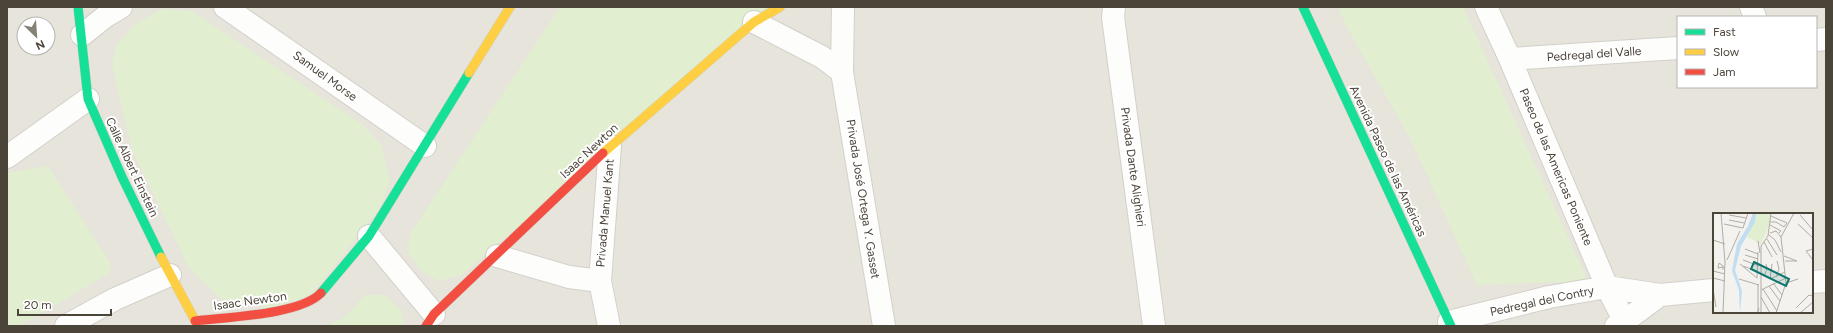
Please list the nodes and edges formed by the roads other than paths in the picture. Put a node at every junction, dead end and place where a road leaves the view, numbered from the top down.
1 (78, 7) edge
2 (121, 7) edge
3 (225, 7) edge
4 (510, 7) edge
5 (780, 7) edge
6 (843, 7) edge
7 (1114, 7) edge
8 (1303, 7) edge
9 (1486, 7) edge
10 (754, 22) junction
11 (82, 35) junction
12 (1677, 48) edge
13 (1510, 59) junction
14 (842, 72) junction
15 (88, 99) junction
16 (425, 146) junction
17 (610, 146) junction
18 (7, 157) edge
19 (369, 236) junction
20 (497, 256) junction
21 (170, 275) junction
22 (600, 281) junction
23 (1826, 281) edge
24 (1813, 282) edge
25 (1607, 287) junction
26 (1713, 290) edge
27 (1660, 295) junction
28 (430, 320) edge
29 (197, 323) edge
30 (1450, 324) edge
31 (1623, 324) edge
32 (66, 326) edge
33 (609, 326) edge
34 (884, 326) edge
35 (1154, 326) edge

1 - 11 street, Calle Albert Einstein
2 - 11 street
3 - 16 street, Samuel Morse
4 - 16 street, Isaac Newton
5 - 10 street, Isaac Newton
6 - 14 street, Privada José Ortega Y. Gasset
7 - 35 street, Privada Dante Alighieri
8 - 30 street, Avenida Paseo de las Américas
9 - 13 street, Paseo de las Americas Poniente
10 - 14 street
10 - 17 street, Isaac Newton
11 - 15 street, Calle Albert Einstein
12 - 13 street, Pedregal del Valle
13 - 25 street, Paseo de las Americas Poniente
14 - 34 street, Privada José Ortega Y. Gasset
15 - 18 street
15 - 21 street, Calle Albert Einstein
16 - 19 street, Isaac Newton
17 - 20 street, Isaac Newton
17 - 22 street, Privada Manuel Kant
19 - 28 street
19 - 29 street, Isaac Newton
20 - 22 street, Privada Manuel Kant
20 - 28 street, Isaac Newton
21 - 29 street, Calle Albert Einstein
21 - 32 street
22 - 33 street, Privada Manuel Kant
23 - 24 street
25 - 27 street, Pedregal del Contry
25 - 30 street, Pedregal del Contry
25 - 31 street, Paseo de las Americas Poniente
26 - 27 street, Pedregal del Contry
27 - 31 street

